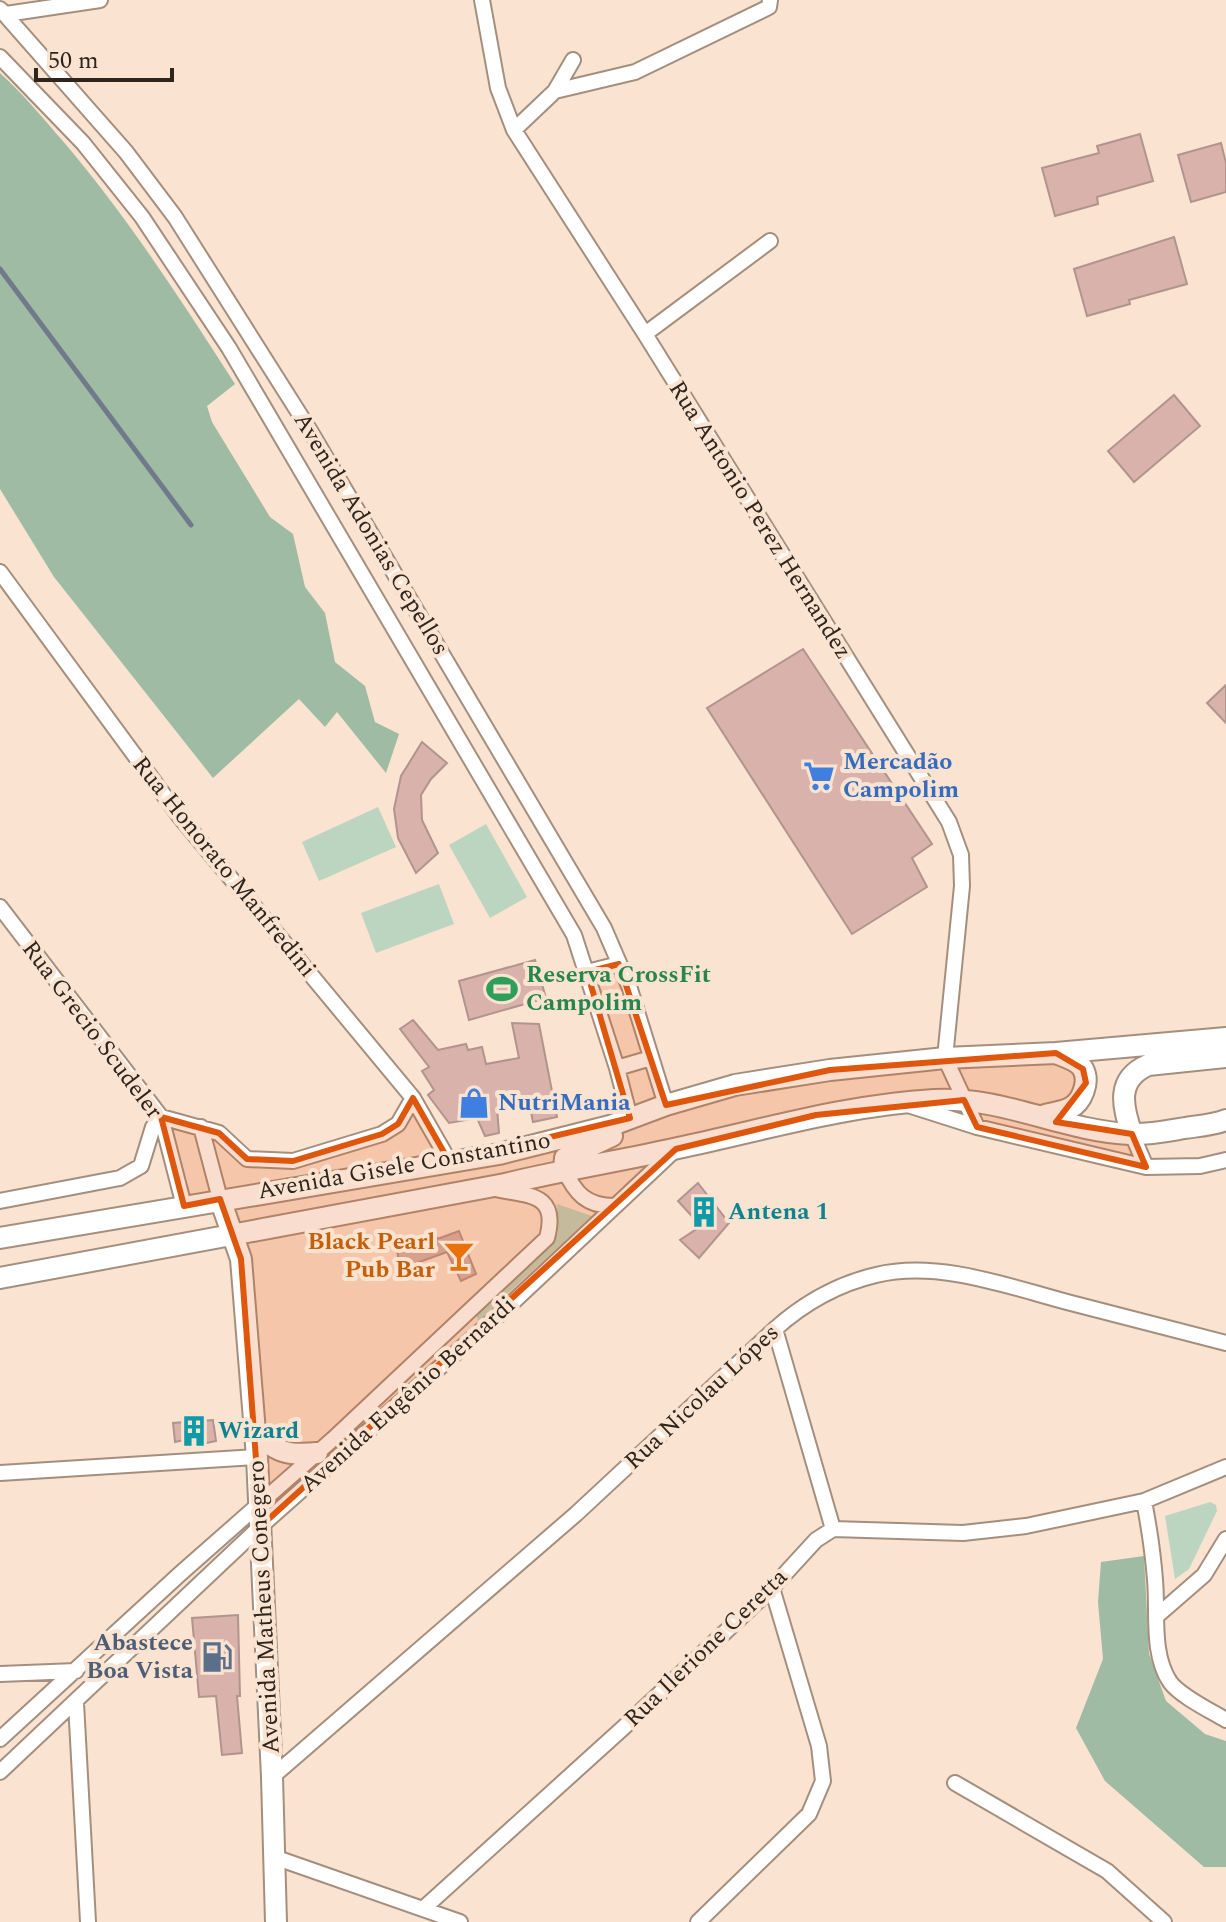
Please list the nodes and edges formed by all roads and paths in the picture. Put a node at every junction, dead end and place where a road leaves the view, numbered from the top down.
1 (100, 0) edge
2 (482, 0) edge
3 (770, 0) edge
4 (3, 11) edge
5 (0, 57) edge
6 (573, 60) dead end
7 (555, 91) junction
8 (514, 130) junction
9 (770, 241) dead end
10 (645, 334) junction
11 (1, 575) edge
12 (0, 907) edge
13 (619, 964) junction
14 (587, 972) junction
15 (1226, 1038) edge
16 (1056, 1053) junction
17 (1226, 1057) edge
18 (651, 1058) junction
19 (945, 1058) junction
20 (617, 1068) junction
21 (413, 1098) junction
22 (964, 1100) junction
23 (904, 1104) junction
24 (666, 1105) junction
25 (1041, 1116) junction
26 (161, 1117) junction
27 (630, 1118) junction
28 (1226, 1120) edge
29 (201, 1127) junction
30 (977, 1127) junction
31 (1132, 1134) junction
32 (676, 1149) junction
33 (1226, 1160) edge
34 (449, 1161) junction
35 (1146, 1167) junction
36 (564, 1169) junction
37 (486, 1187) junction
38 (220, 1199) junction
39 (0, 1201) edge
40 (184, 1206) junction
41 (614, 1206) junction
42 (233, 1236) junction
43 (0, 1238) edge
44 (0, 1278) edge
45 (775, 1329) junction
46 (1226, 1343) edge
47 (255, 1434) junction
48 (317, 1453) junction
49 (257, 1457) junction
50 (1226, 1467) edge
51 (0, 1473) edge
52 (1144, 1501) junction
53 (261, 1503) junction
54 (261, 1526) junction
55 (833, 1529) junction
56 (1226, 1539) edge
57 (772, 1588) junction
58 (1158, 1615) junction
59 (76, 1671) junction
60 (0, 1674) edge
61 (76, 1703) junction
62 (1226, 1720) edge
63 (0, 1739) edge
64 (0, 1772) edge
65 (272, 1777) junction
66 (955, 1783) dead end
67 (274, 1857) junction
68 (424, 1908) junction
69 (88, 1921) edge
70 (276, 1922) edge
71 (460, 1922) edge
72 (698, 1922) edge
73 (1164, 1922) edge

1 - 4 street
2 - 8 street, Rua Antonio Perez Hernandez
3 - 7 street
4 - 13 street, Avenida Adonias Cepellos
5 - 14 street, Avenida Adonias Cepellos
6 - 7 street
7 - 8 street
8 - 10 street, Rua Antonio Perez Hernandez
9 - 10 street
10 - 19 street, Rua Antonio Perez Hernandez
11 - 21 street, Rua Honorato Manfredini
12 - 26 street, Rua Grecio Scudeler
13 - 14 street
13 - 18 street, Avenida Adonias Cepellos
14 - 20 street, Avenida Adonias Cepellos
15 - 16 main road, Avenida Gisele Constantino
16 - 19 main road, Avenida Gisele Constantino
16 - 25 main road
17 - 31 main road
18 - 20 street
18 - 24 street, Avenida Adonias Cepellos
19 - 22 street
19 - 24 main road, Avenida Gisele Constantino
20 - 27 street, Avenida Adonias Cepellos
21 - 29 street
21 - 34 street, Rua Honorato Manfredini
22 - 23 main road, Avenida Gisele Constantino
22 - 25 main road, Avenida Gisele Constantino
22 - 30 street
23 - 30 street, Avenida Gisele Constantino
23 - 32 main road, Avenida Gisele Constantino
24 - 27 main road, Avenida Gisele Constantino
25 - 31 main road, Avenida Gisele Constantino
26 - 29 street
26 - 39 street
26 - 40 street, Rua Grecio Scudeler
27 - 34 main road, Avenida Gisele Constantino
27 - 36 main road
28 - 31 main road, Avenida Gisele Constantino
29 - 38 street
30 - 35 street, Avenida Gisele Constantino
31 - 35 street
32 - 36 main road, Avenida Gisele Constantino
32 - 41 street, Avenida Eugênio Bernardi
33 - 35 street, Avenida Gisele Constantino
34 - 38 main road, Avenida Gisele Constantino
36 - 37 main road, Avenida Gisele Constantino
36 - 41 street
37 - 42 main road, Avenida Gisele Constantino
37 - 48 street, Avenida Eugênio Bernardi
38 - 40 main road, Avenida Gisele Constantino
38 - 42 main road, Avenida Matheus Conegero
40 - 43 main road, Avenida Gisele Constantino
41 - 54 street, Avenida Eugênio Bernardi
42 - 44 main road, Avenida Gisele Constantino
42 - 47 main road, Avenida Matheus Conegero
45 - 46 street, Rua Nicolau Lópes
45 - 55 street
45 - 65 street, Rua Nicolau Lópes
47 - 48 main road
47 - 49 main road, Avenida Matheus Conegero
48 - 53 street, Avenida Eugênio Bernardi
49 - 51 street
49 - 53 main road, Avenida Matheus Conegero
50 - 52 street
52 - 55 street
52 - 58 street
53 - 54 main road, Avenida Matheus Conegero
53 - 59 street, Avenida Eugênio Bernardi
54 - 61 street, Avenida Eugênio Bernardi
54 - 65 main road, Avenida Matheus Conegero
55 - 57 street, Rua Ilerione Ceretta
56 - 58 street
57 - 68 street, Rua Ilerione Ceretta
57 - 72 street
58 - 62 street
59 - 60 street
59 - 63 street, Avenida Eugênio Bernardi
61 - 64 street, Avenida Eugênio Bernardi
61 - 69 street
65 - 67 main road, Avenida Matheus Conegero
66 - 73 street
67 - 68 street
67 - 70 main road, Avenida Matheus Conegero
68 - 71 street

